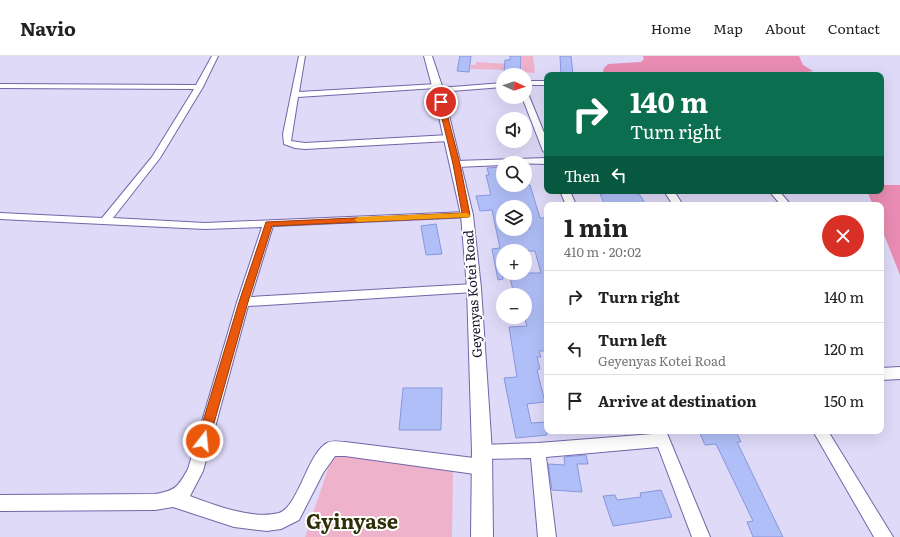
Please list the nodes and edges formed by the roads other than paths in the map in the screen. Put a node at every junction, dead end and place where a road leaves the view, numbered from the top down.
1 (216, 56) edge
2 (302, 56) edge
3 (428, 56) edge
4 (532, 83) edge
5 (544, 84) edge
6 (496, 85) edge
7 (0, 86) edge
8 (199, 87) junction
9 (438, 88) junction
10 (295, 95) junction
11 (528, 104) edge
12 (449, 138) junction
13 (544, 144) edge
14 (544, 161) edge
15 (456, 164) junction
16 (777, 194) edge
17 (783, 202) edge
18 (467, 215) junction
19 (0, 216) edge
20 (104, 222) junction
21 (269, 223) junction
22 (474, 288) junction
23 (243, 302) junction
24 (900, 373) edge
25 (884, 374) edge
26 (822, 434) edge
27 (661, 435) edge
28 (538, 450) junction
29 (482, 460) junction
30 (174, 499) junction
31 (0, 504) edge
32 (482, 537) edge
33 (547, 537) edge
34 (701, 537) edge
35 (884, 537) edge

1 - 8 street
2 - 10 street
3 - 9 street, Geyenyas Kotei Road
4 - 5 street
6 - 9 street
7 - 8 street
8 - 20 street
9 - 10 street
9 - 12 street, Geyenyas Kotei Road
10 - 12 street
11 - 13 street
12 - 15 street, Geyenyas Kotei Road
14 - 15 street
15 - 18 street, Geyenyas Kotei Road
16 - 17 street
18 - 21 street
18 - 22 street, Geyenyas Kotei Road
19 - 20 street
20 - 21 street
21 - 23 street
22 - 23 street
22 - 29 street, Geyenyas Kotei Road
23 - 30 street
24 - 25 street
26 - 35 street
27 - 28 street
27 - 34 street
28 - 29 street
28 - 33 street
29 - 30 street
29 - 32 street, Geyenyas Kotei Road
30 - 31 street

